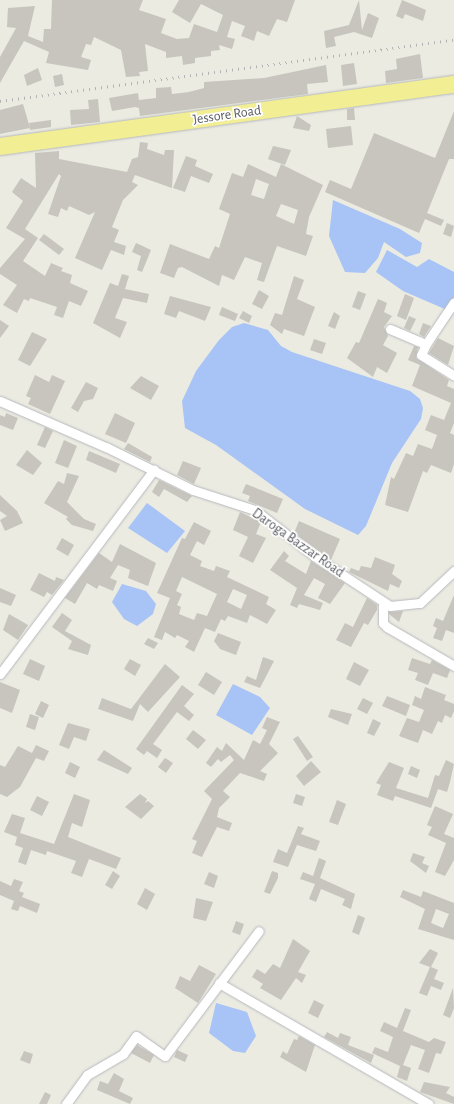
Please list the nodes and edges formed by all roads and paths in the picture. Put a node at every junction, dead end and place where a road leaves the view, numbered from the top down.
1 (454, 84) edge
2 (0, 146) edge
3 (454, 302) edge
4 (390, 329) dead end
5 (426, 344) junction
6 (454, 376) edge
7 (0, 401) edge
8 (154, 470) junction
9 (454, 571) edge
10 (384, 602) junction
11 (454, 666) edge
12 (0, 674) edge
13 (259, 931) dead end
14 (219, 983) junction
15 (66, 1104) edge
16 (429, 1104) edge

1 - 2 highway, Jessore Road
3 - 5 street
4 - 5 street
5 - 6 street
7 - 8 street, Daroga Bazzar Road
8 - 10 street, Daroga Bazzar Road
8 - 12 street
9 - 10 street, Daroga Bazzar Road
10 - 11 street
13 - 14 street
14 - 15 street
14 - 16 street

